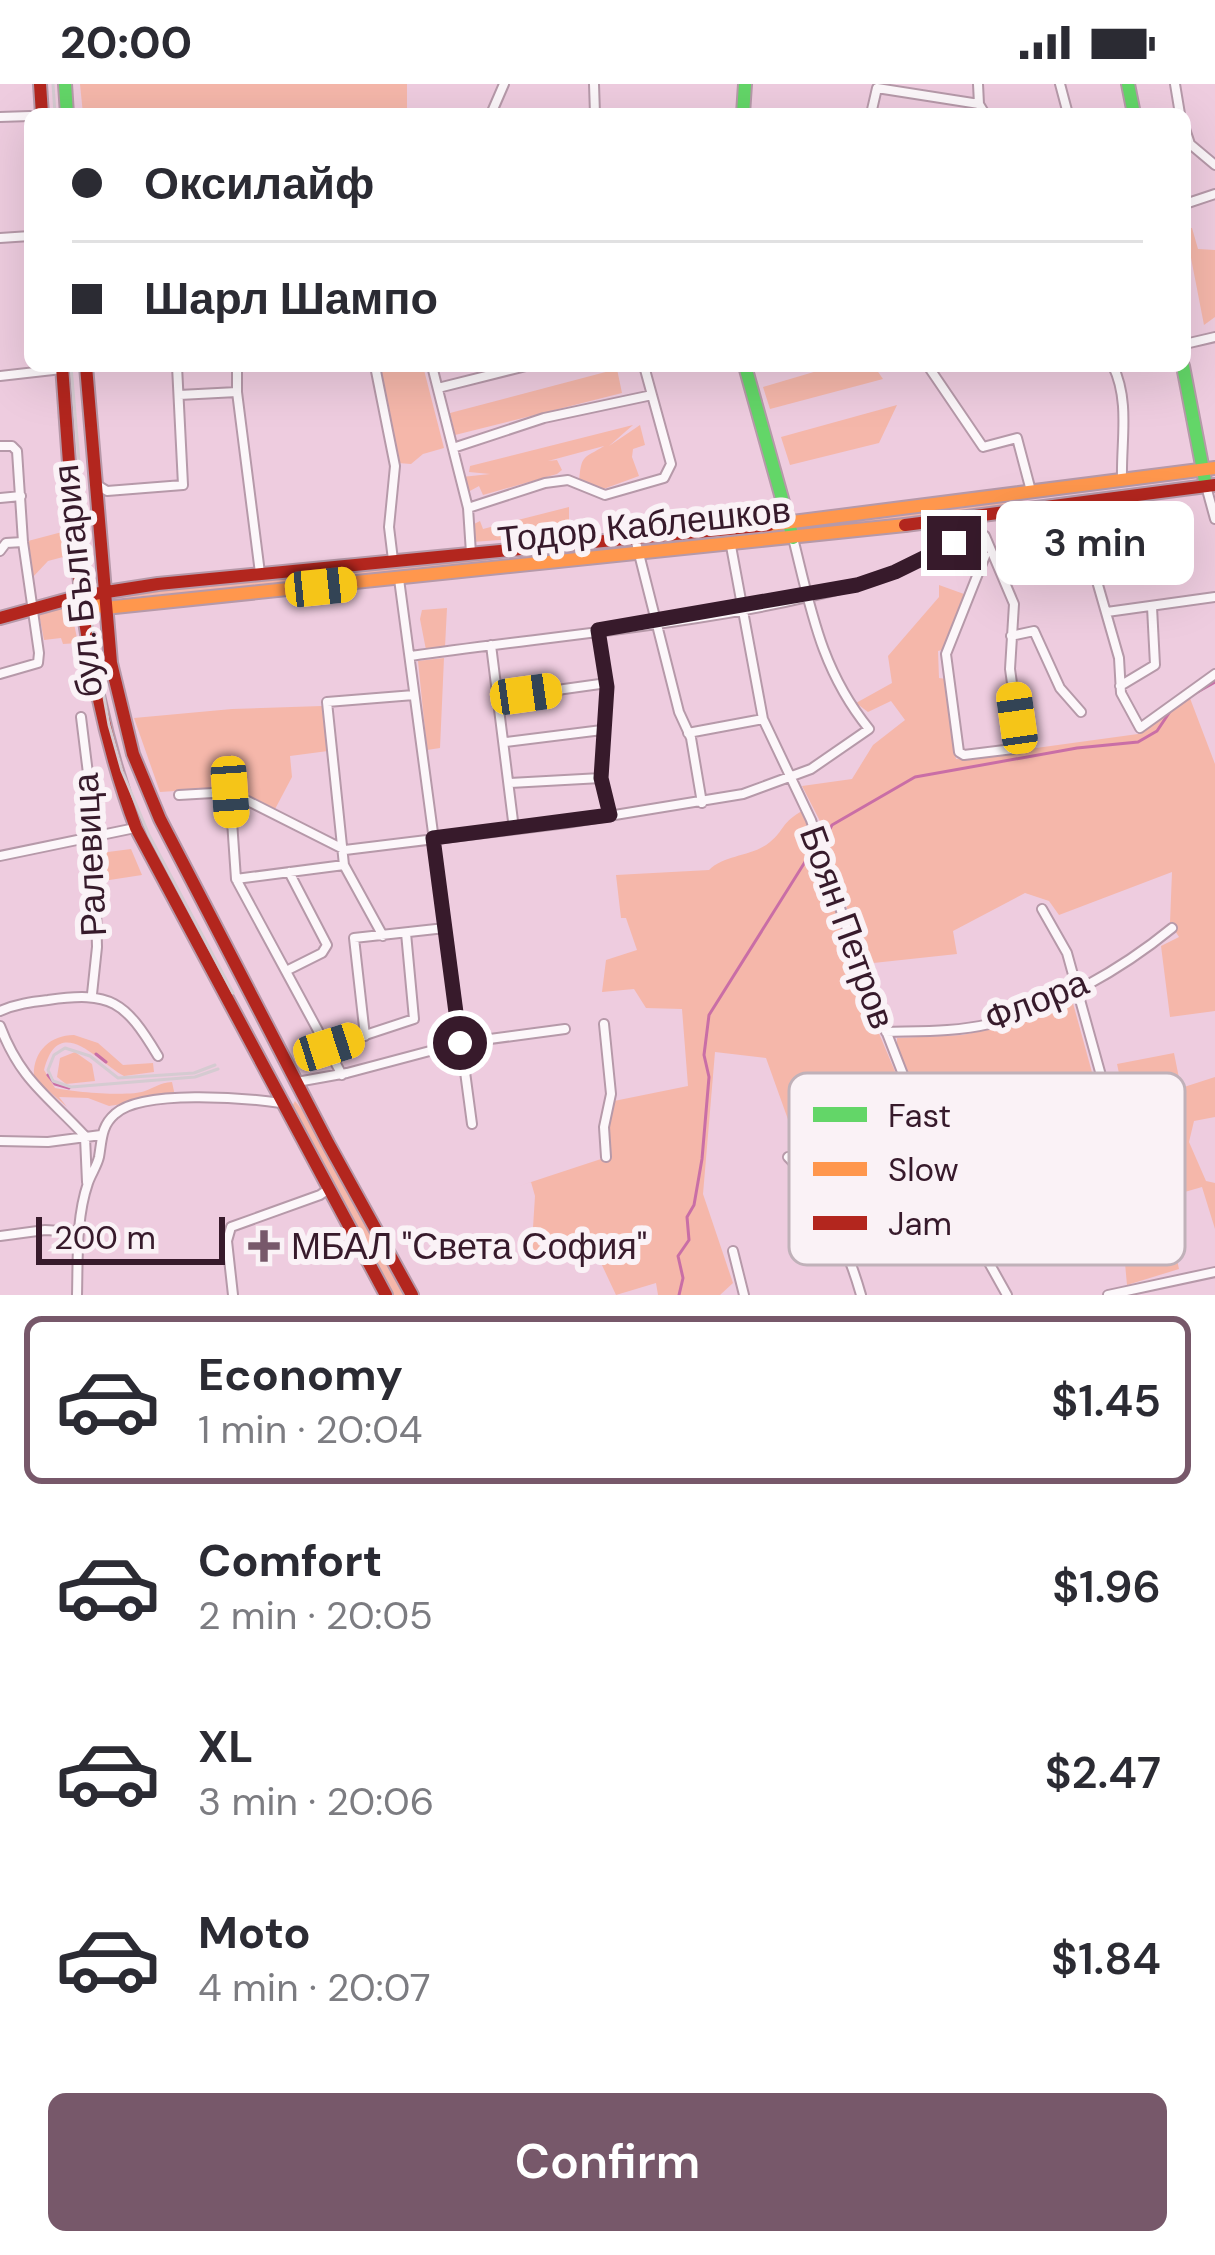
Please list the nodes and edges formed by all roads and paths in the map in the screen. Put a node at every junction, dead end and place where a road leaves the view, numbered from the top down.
1 (978, 84) edge
2 (979, 104) junction
3 (873, 108) edge
4 (981, 108) edge
5 (1191, 145) edge
6 (1215, 165) edge
7 (31, 372) edge
8 (62, 372) edge
9 (87, 372) edge
10 (177, 372) edge
11 (237, 372) edge
12 (376, 372) edge
13 (434, 372) edge
14 (502, 372) edge
15 (646, 372) edge
16 (747, 372) edge
17 (932, 372) edge
18 (1116, 372) edge
19 (1184, 372) edge
20 (0, 376) edge
21 (438, 388) junction
22 (237, 392) junction
23 (179, 395) junction
24 (652, 395) junction
25 (0, 446) edge
26 (453, 448) junction
27 (1215, 468) edge
28 (1200, 470) junction
29 (1122, 479) junction
30 (1210, 485) edge
31 (101, 487) junction
32 (1031, 493) junction
33 (21, 496) junction
34 (0, 498) edge
35 (468, 508) junction
36 (1215, 519) edge
37 (789, 523) junction
38 (635, 538) junction
39 (793, 538) junction
40 (22, 542) junction
41 (730, 544) junction
42 (1044, 550) dead end
43 (0, 551) edge
44 (470, 554) junction
45 (640, 554) junction
46 (988, 556) junction
47 (920, 558) junction
48 (393, 563) junction
49 (259, 569) junction
50 (399, 578) junction
51 (103, 590) junction
52 (80, 596) junction
53 (808, 596) junction
54 (1215, 597) edge
55 (1153, 606) junction
56 (105, 608) junction
57 (742, 608) junction
58 (30, 610) junction
59 (1107, 612) junction
60 (0, 617) edge
61 (658, 622) junction
62 (598, 630) junction
63 (1010, 636) junction
64 (491, 646) junction
65 (411, 656) junction
66 (0, 674) edge
67 (1215, 674) edge
68 (607, 683) junction
69 (1120, 686) junction
70 (414, 695) junction
71 (500, 698) junction
72 (1081, 712) dead end
73 (81, 717) dead end
74 (763, 719) junction
75 (602, 730) junction
76 (688, 733) junction
77 (506, 742) junction
78 (791, 777) junction
79 (601, 778) junction
80 (509, 783) junction
81 (230, 792) junction
82 (178, 795) dead end
83 (702, 803) junction
84 (610, 815) junction
85 (136, 828) junction
86 (514, 829) junction
87 (94, 837) junction
88 (433, 838) junction
89 (344, 850) junction
90 (0, 856) edge
91 (344, 865) junction
92 (289, 872) junction
93 (236, 879) junction
94 (1042, 909) dead end
95 (445, 928) junction
96 (1172, 928) dead end
97 (406, 933) junction
98 (382, 935) junction
99 (286, 971) junction
100 (1079, 987) junction
101 (92, 994) junction
102 (0, 1011) edge
103 (604, 1024) dead end
104 (0, 1026) edge
105 (565, 1029) dead end
106 (886, 1032) junction
107 (365, 1036) junction
108 (460, 1043) junction
109 (329, 1047) junction
110 (158, 1056) dead end
111 (267, 1072) junction
112 (902, 1073) edge
113 (1100, 1073) edge
114 (342, 1075) junction
115 (297, 1082) junction
116 (251, 1098) junction
117 (284, 1103) junction
118 (471, 1120) dead end
119 (85, 1136) junction
120 (101, 1136) junction
121 (0, 1141) edge
122 (606, 1157) dead end
123 (87, 1183) junction
124 (330, 1188) junction
125 (79, 1232) junction
126 (0, 1236) edge
127 (733, 1251) dead end
128 (850, 1265) edge
129 (990, 1265) edge
130 (1215, 1272) edge
131 (77, 1295) edge
132 (233, 1295) edge
133 (386, 1295) edge
134 (412, 1295) edge
135 (744, 1295) edge
136 (861, 1295) edge
137 (1007, 1295) edge
138 (1108, 1295) edge

1 - 2 street
2 - 3 street
2 - 4 street
5 - 6 street
7 - 20 street
8 - 52 main road, бул. България
9 - 31 main road, бул. България
10 - 23 street
11 - 22 street
12 - 48 street
13 - 21 street
14 - 21 street
15 - 24 street
16 - 37 main road
17 - 32 street
18 - 29 street
19 - 28 main road
21 - 26 street
22 - 23 street
22 - 49 street
23 - 31 street
24 - 26 street
24 - 35 street
25 - 33 street
26 - 35 street
27 - 28 main road, Тодор Каблешков
28 - 29 main road, Тодор Каблешков
28 - 30 main road
29 - 32 main road, Тодор Каблешков
30 - 36 street
30 - 39 main road, Тодор Каблешков
31 - 51 main road, бул. България
32 - 37 main road, Тодор Каблешков
33 - 34 street
33 - 40 street
35 - 44 street
37 - 38 main road, Тодор Каблешков
37 - 39 main road
38 - 44 main road, Тодор Каблешков
38 - 45 street
39 - 41 main road, Тодор Каблешков
39 - 53 street
40 - 43 street
40 - 58 street
41 - 45 main road, Тодор Каблешков
41 - 57 street, Боян Петров
42 - 59 street
44 - 48 main road, Тодор Каблешков
45 - 50 main road, Тодор Каблешков
45 - 61 street
46 - 47 street
46 - 47 street
46 - 63 street
46 - 63 street
47 - 53 street
48 - 49 main road, Тодор Каблешков
49 - 51 main road, Тодор Каблешков
50 - 56 main road, Тодор Каблешков
50 - 65 street
51 - 52 main road, Тодор Каблешков
51 - 56 main road, бул. България
52 - 56 main road
52 - 58 main road, Тодор Каблешков
52 - 85 main road, бул. България
53 - 57 street
53 - 78 street
54 - 55 street
55 - 59 street
55 - 69 street
56 - 115 main road, бул. България
57 - 61 street
57 - 74 street, Боян Петров
58 - 60 main road, Тодор Каблешков
58 - 66 street
59 - 69 street
61 - 62 street
61 - 76 street
62 - 64 street
62 - 68 street
63 - 72 street
64 - 65 street
64 - 71 street
65 - 70 street
67 - 69 street
68 - 71 street
68 - 75 street
70 - 88 street
70 - 89 street
71 - 77 street
73 - 87 street, Ралевица
74 - 76 street
74 - 78 street, Боян Петров
75 - 77 street
75 - 79 street
76 - 83 street
77 - 80 street
78 - 83 street
78 - 106 street, Боян Петров
79 - 80 street
79 - 84 street
80 - 86 street
81 - 82 street
81 - 89 street
81 - 93 street
83 - 84 street
84 - 86 street
85 - 87 street
85 - 111 main road, бул. България
86 - 88 street
87 - 90 street
87 - 101 street, Ралевица
88 - 89 street
88 - 95 street
89 - 91 street
91 - 92 street
91 - 98 street
92 - 93 street
92 - 99 street
93 - 99 street
94 - 100 street
95 - 97 street
95 - 108 street
96 - 100 street, Флора
97 - 98 street
97 - 107 street
98 - 107 street
99 - 109 street
100 - 106 street, Флора
100 - 113 street
101 - 102 street
101 - 110 street
103 - 122 street
104 - 119 street
105 - 108 street
106 - 112 street, Боян Петров
107 - 109 street
108 - 114 street
108 - 118 street
109 - 114 street
111 - 116 street
111 - 117 main road, бул. България
114 - 115 street
115 - 134 main road, бул. България
116 - 117 street
116 - 120 street
117 - 124 main road, бул. България
119 - 120 street
119 - 121 street
119 - 123 street
120 - 123 street
123 - 125 street
124 - 132 street
124 - 133 main road, бул. България
125 - 126 street
125 - 131 street
127 - 135 street
128 - 136 street
129 - 137 street, Боян Петров
130 - 138 street

